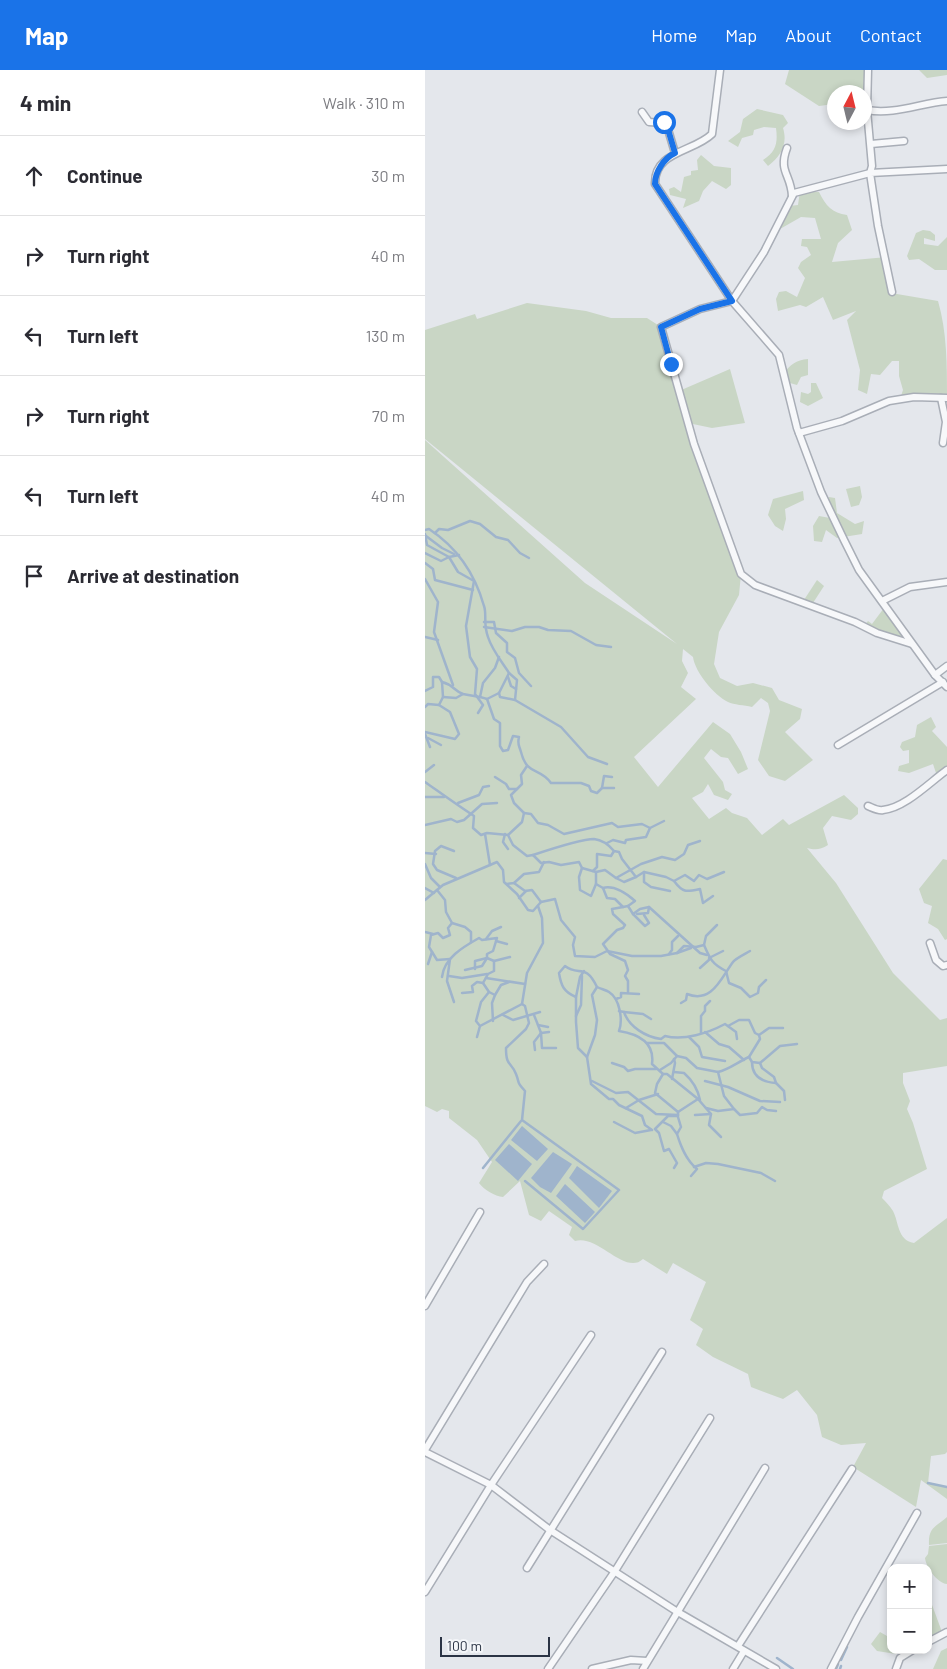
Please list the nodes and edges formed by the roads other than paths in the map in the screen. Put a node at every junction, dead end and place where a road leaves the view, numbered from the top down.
1 (721, 70) edge
2 (868, 70) edge
3 (868, 85) edge
4 (947, 102) edge
5 (872, 111) edge
6 (642, 112) dead end
7 (869, 130) edge
8 (904, 141) dead end
9 (871, 144) junction
10 (787, 148) dead end
11 (675, 153) junction
12 (947, 169) edge
13 (870, 173) junction
14 (791, 196) junction
15 (892, 292) dead end
16 (732, 301) junction
17 (944, 398) edge
18 (799, 433) junction
19 (943, 443) dead end
20 (947, 582) edge
21 (882, 601) junction
22 (912, 644) junction
23 (947, 666) edge
24 (935, 675) junction
25 (945, 684) edge
26 (838, 745) dead end
27 (947, 770) edge
28 (868, 806) dead end
29 (930, 944) dead end
30 (947, 965) edge
31 (480, 1212) dead end
32 (544, 1264) dead end
33 (425, 1306) edge
34 (591, 1335) dead end
35 (662, 1352) dead end
36 (710, 1418) dead end
37 (425, 1451) edge
38 (765, 1468) dead end
39 (852, 1469) dead end
40 (491, 1485) junction
41 (917, 1513) dead end
42 (550, 1530) junction
43 (527, 1568) dead end
44 (615, 1571) junction
45 (425, 1592) edge
46 (676, 1611) junction
47 (947, 1632) edge
48 (932, 1640) edge
49 (738, 1646) junction
50 (744, 1651) junction
51 (906, 1654) edge
52 (647, 1662) junction
53 (548, 1669) edge
54 (592, 1669) edge
55 (643, 1669) edge
56 (733, 1669) edge
57 (776, 1669) edge
58 (831, 1669) edge
59 (896, 1669) edge

1 - 11 street
2 - 3 street
4 - 5 street
6 - 11 street
7 - 9 street
8 - 9 street
9 - 13 street
10 - 14 street
11 - 16 street
12 - 13 street
13 - 14 street
13 - 15 street
14 - 16 street
16 - 18 street
16 - 22 street
17 - 18 street
17 - 19 street
18 - 21 street
20 - 21 street
21 - 22 street
22 - 24 street
23 - 24 street
24 - 25 street
25 - 26 street
27 - 28 street
29 - 30 street
31 - 33 street
32 - 37 street
34 - 40 street
35 - 42 street
36 - 44 street
37 - 40 street
38 - 46 street
39 - 49 street
40 - 42 street
40 - 45 street
41 - 58 street
42 - 43 street
42 - 44 street
44 - 46 street
44 - 53 street
46 - 49 street
46 - 52 street
47 - 48 street
49 - 50 street
50 - 56 street
50 - 57 street
51 - 59 street
52 - 54 street
52 - 55 street

